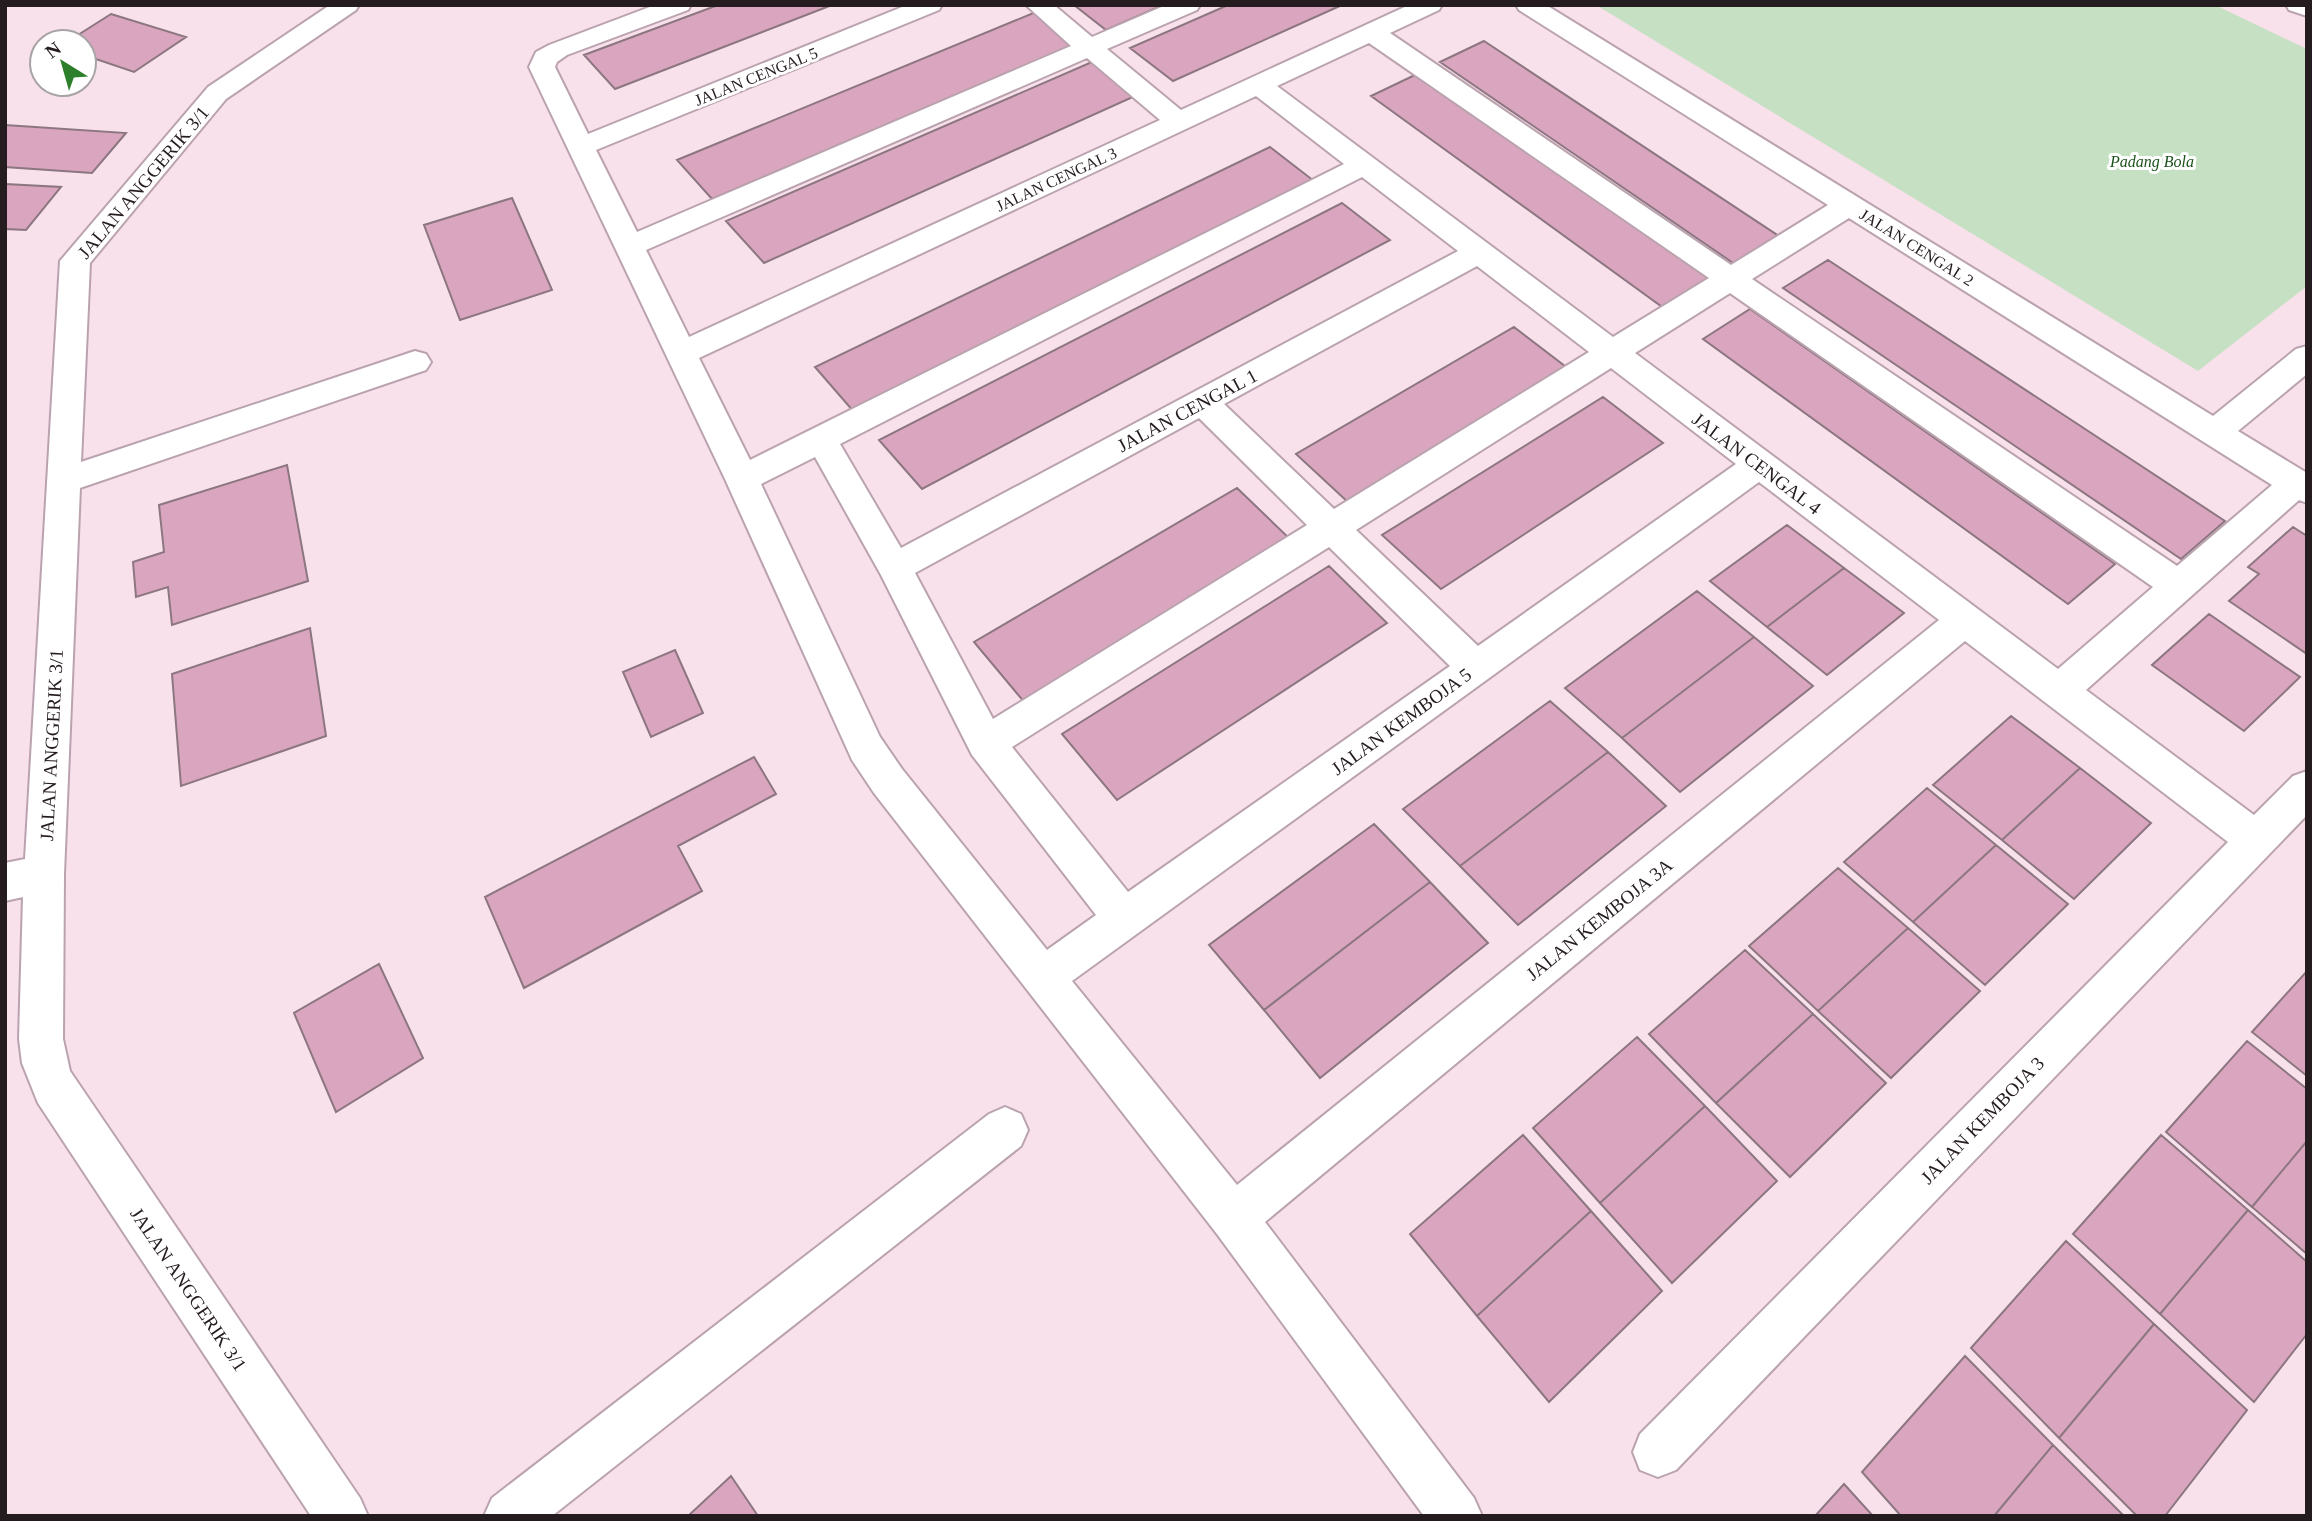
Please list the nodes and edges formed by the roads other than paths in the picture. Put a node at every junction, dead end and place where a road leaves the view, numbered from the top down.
1 (347, 5) edge
2 (679, 5) edge
3 (930, 5) edge
4 (1038, 5) edge
5 (1188, 5) edge
6 (1430, 5) edge
7 (1528, 5) edge
8 (2298, 5) edge
9 (2307, 9) edge
10 (1373, 33) junction
11 (1089, 48) junction
12 (1258, 85) junction
13 (1179, 121) junction
14 (582, 146) junction
15 (1364, 165) junction
16 (1849, 205) junction
17 (630, 246) junction
18 (1479, 252) junction
19 (1730, 279) junction
20 (1611, 352) junction
21 (682, 354) junction
22 (2307, 358) edge
23 (415, 362) dead end
24 (1202, 402) junction
25 (2215, 432) junction
26 (821, 439) junction
27 (1759, 464) junction
28 (742, 479) junction
29 (63, 481) junction
30 (2302, 487) edge
31 (1331, 527) junction
32 (895, 568) junction
33 (2179, 586) junction
34 (1965, 620) junction
35 (1476, 668) junction
36 (2059, 691) junction
37 (986, 743) junction
38 (2307, 788) edge
39 (2256, 840) junction
40 (44, 874) junction
41 (5, 882) edge
42 (1124, 919) junction
43 (1042, 978) junction
44 (1005, 1130) dead end
45 (1233, 1218) junction
46 (1658, 1452) dead end
47 (342, 1516) edge
48 (510, 1516) edge
49 (1456, 1516) edge

1 - 29 street, JALAN ANGGERIK 3/1
2 - 14 street
3 - 14 street, JALAN CENGAL 5
4 - 11 street
5 - 11 street
6 - 10 street, JALAN CENGAL 3
7 - 16 street, JALAN CENGAL 2
8 - 9 street
10 - 12 street, JALAN CENGAL 3
10 - 19 street
11 - 13 street
11 - 17 street
12 - 13 street, JALAN CENGAL 3
12 - 15 street, JALAN CENGAL 4
13 - 21 street, JALAN CENGAL 3
14 - 17 street
15 - 18 street, JALAN CENGAL 4
15 - 26 street
16 - 19 street
16 - 25 street, JALAN CENGAL 2
17 - 21 street
18 - 20 street, JALAN CENGAL 4
18 - 24 street, JALAN CENGAL 1
19 - 20 street
19 - 33 street
20 - 27 street, JALAN CENGAL 4
20 - 31 street
21 - 28 street
22 - 25 street
23 - 29 street
24 - 31 street
24 - 32 street, JALAN CENGAL 1
25 - 30 street, JALAN CENGAL 2
26 - 28 street
26 - 32 street
27 - 34 street, JALAN CENGAL 4
27 - 35 street, JALAN KEMBOJA 5
28 - 43 street
29 - 40 street, JALAN ANGGERIK 3/1
30 - 33 street
31 - 35 street
31 - 37 street
32 - 37 street
33 - 36 street
34 - 36 street, JALAN CENGAL 4
34 - 45 street, JALAN KEMBOJA 3A
35 - 42 street, JALAN KEMBOJA 5
36 - 39 street, JALAN CENGAL 4
37 - 42 street
38 - 39 street, JALAN KEMBOJA 3
39 - 46 street, JALAN KEMBOJA 3
40 - 41 street
40 - 47 street, JALAN ANGGERIK 3/1
42 - 43 street, JALAN KEMBOJA 5
43 - 45 street
44 - 48 street
45 - 49 street

